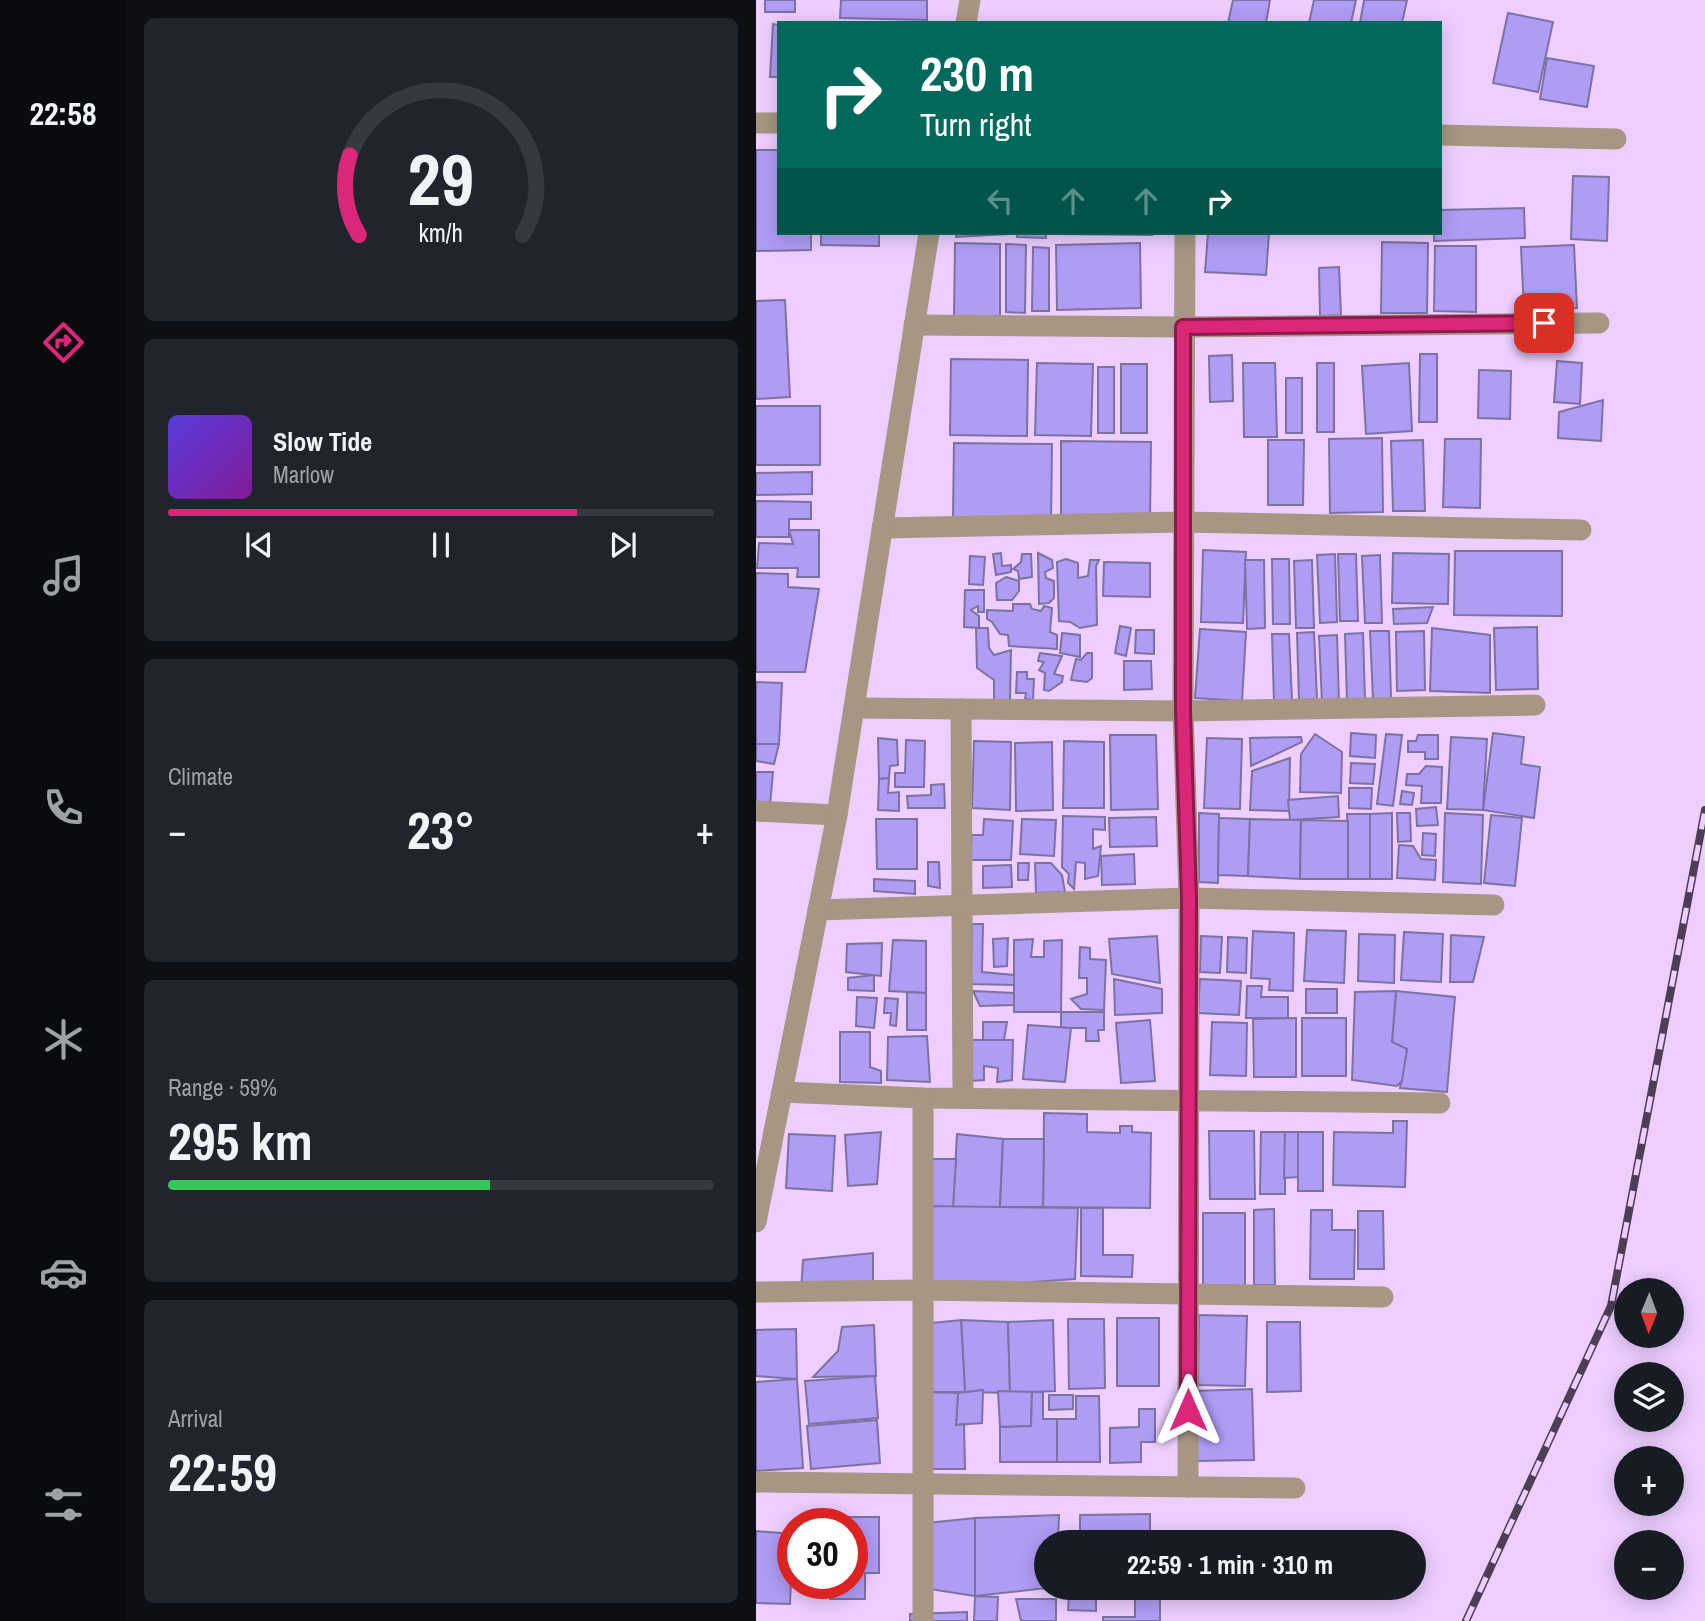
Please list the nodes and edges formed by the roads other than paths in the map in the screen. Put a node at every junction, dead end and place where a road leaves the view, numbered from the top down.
1 (970, 0) edge
2 (966, 21) edge
3 (756, 123) edge
4 (777, 123) edge
5 (1442, 135) edge
6 (1616, 139) dead end
7 (929, 235) edge
8 (1185, 235) edge
9 (1599, 323) dead end
10 (914, 325) junction
11 (1183, 327) junction
12 (1183, 522) junction
13 (882, 528) junction
14 (1581, 530) dead end
15 (1535, 705) dead end
16 (854, 708) junction
17 (961, 709) junction
18 (1183, 711) junction
19 (756, 811) edge
20 (837, 815) junction
21 (1189, 898) junction
22 (961, 905) junction
23 (1494, 905) dead end
24 (818, 910) junction
25 (782, 1092) junction
26 (923, 1098) junction
27 (963, 1098) junction
28 (1187, 1099) junction
29 (1440, 1103) dead end
30 (756, 1222) edge
31 (921, 1290) junction
32 (756, 1292) edge
33 (1188, 1294) junction
34 (1383, 1297) dead end
35 (756, 1482) edge
36 (924, 1483) junction
37 (1188, 1487) junction
38 (1295, 1488) dead end
39 (923, 1621) edge

1 - 2 street
3 - 4 street
5 - 6 street
7 - 10 street
8 - 11 street
9 - 11 street
10 - 11 street
10 - 13 street
11 - 12 street
12 - 13 street
12 - 14 street
12 - 18 street
13 - 16 street
15 - 18 street
16 - 17 street
16 - 20 street
17 - 18 street
17 - 22 street
18 - 21 street
19 - 20 street
20 - 24 street
21 - 22 street
21 - 23 street
21 - 28 street
22 - 24 street
22 - 27 street
24 - 25 street
25 - 26 street
25 - 30 street
26 - 27 street
26 - 31 street
27 - 28 street
28 - 29 street
28 - 33 street
31 - 32 street
31 - 33 street
31 - 36 street
33 - 34 street
33 - 37 street
35 - 36 street
36 - 37 street
36 - 39 street
37 - 38 street

